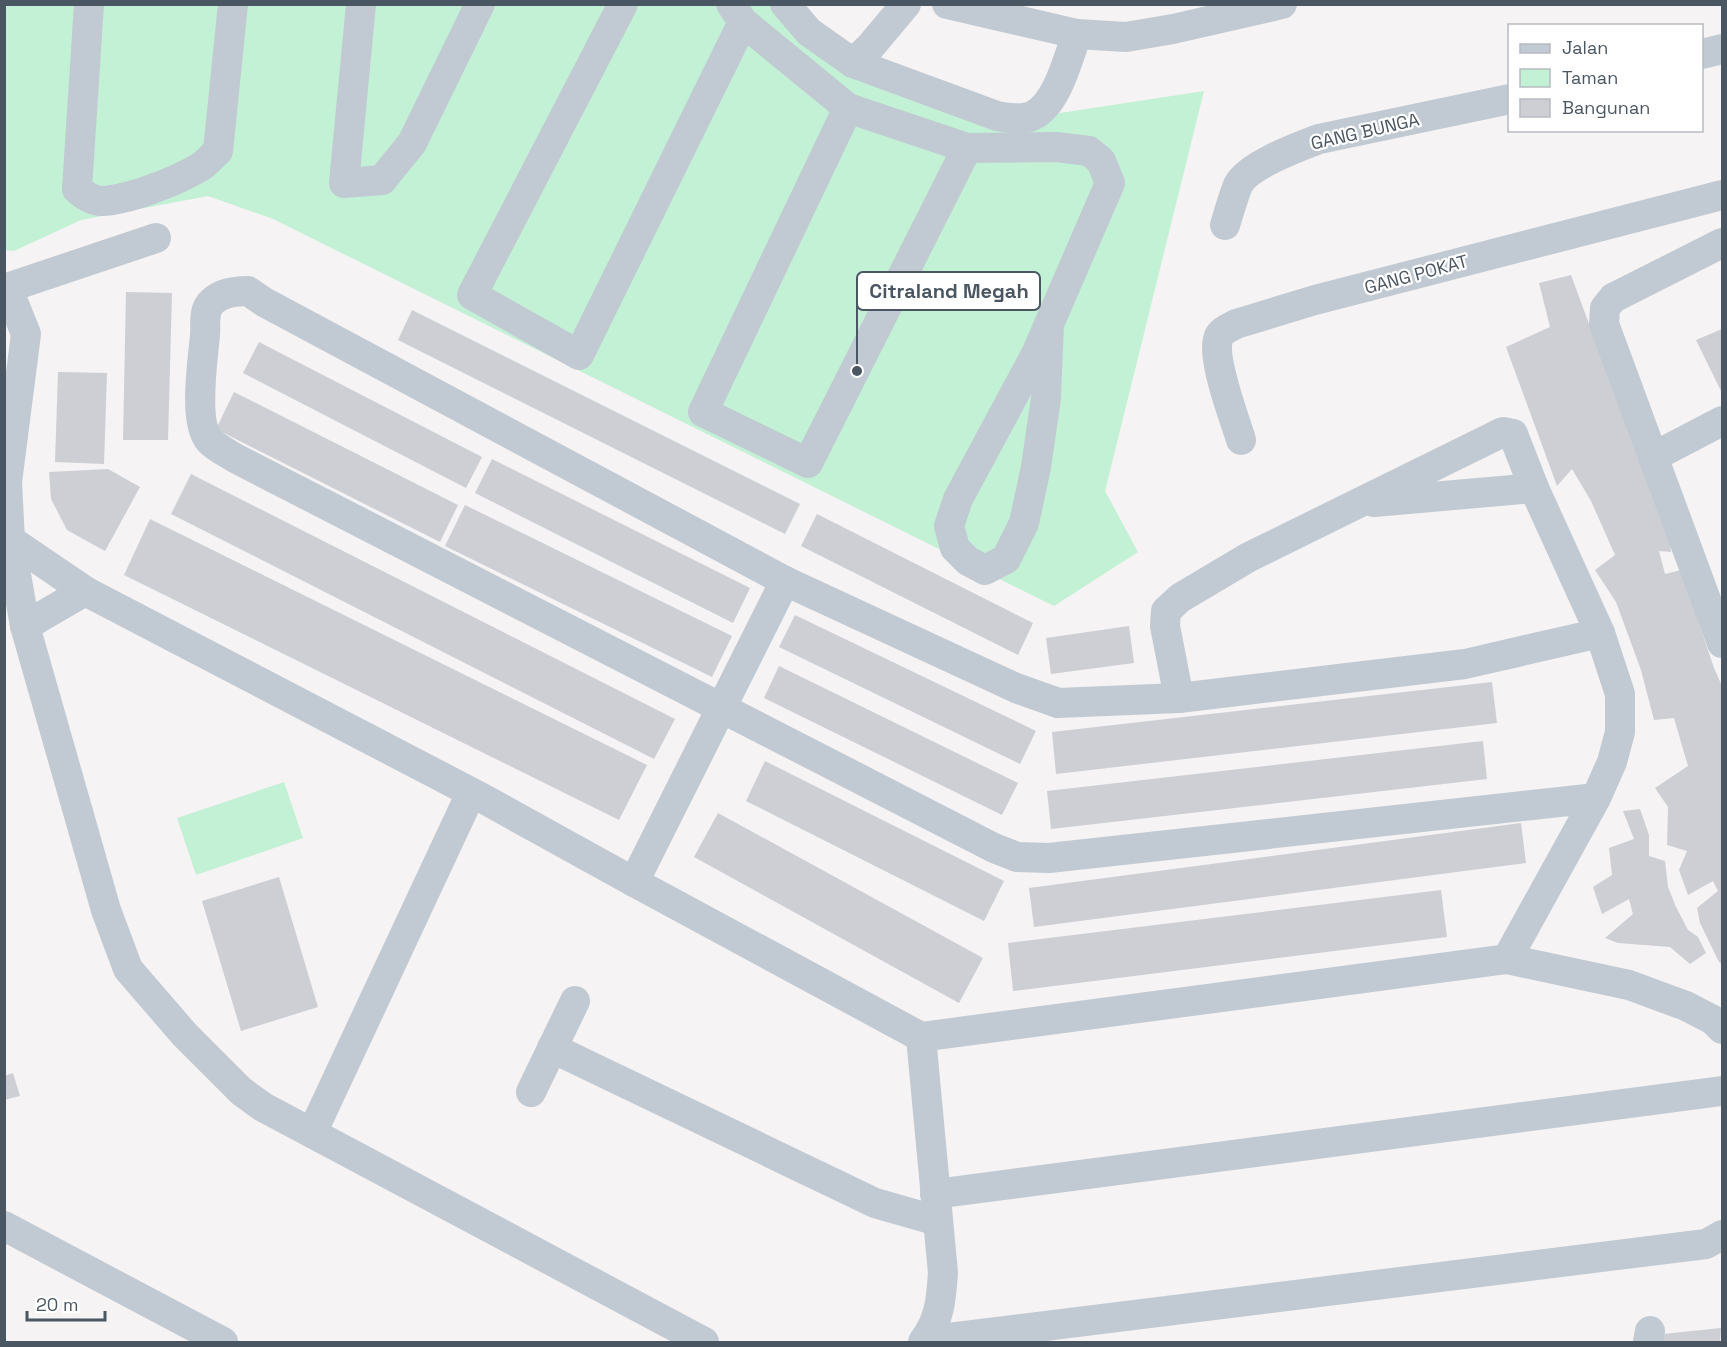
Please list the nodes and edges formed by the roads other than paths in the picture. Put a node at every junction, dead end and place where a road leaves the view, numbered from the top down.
1 (89, 4) edge
2 (233, 4) edge
3 (361, 4) edge
4 (480, 4) edge
5 (623, 4) edge
6 (785, 4) edge
7 (906, 4) edge
8 (947, 4) edge
9 (1282, 4) edge
10 (737, 13) edge
11 (1077, 34) junction
12 (1722, 49) edge
13 (1703, 54) edge
14 (853, 63) junction
15 (1508, 99) edge
16 (848, 108) junction
17 (967, 148) junction
18 (1722, 195) edge
19 (1225, 225) dead end
20 (156, 238) dead end
21 (1722, 243) edge
22 (6, 289) edge
23 (1049, 324) junction
24 (1722, 421) edge
25 (1241, 440) dead end
26 (1653, 457) junction
27 (1534, 488) junction
28 (1356, 504) junction
29 (10, 540) junction
30 (785, 581) junction
31 (1713, 588) edge
32 (85, 591) junction
33 (25, 626) junction
34 (1600, 633) junction
35 (1722, 644) edge
36 (1179, 698) junction
37 (721, 708) junction
38 (471, 793) junction
39 (1596, 798) junction
40 (634, 882) junction
41 (1507, 959) junction
42 (574, 1001) dead end
43 (1722, 1029) edge
44 (921, 1037) junction
45 (552, 1048) junction
46 (1722, 1091) edge
47 (531, 1092) dead end
48 (312, 1133) junction
49 (937, 1208) junction
50 (4, 1226) edge
51 (1722, 1235) edge
52 (223, 1342) edge
53 (704, 1342) edge
54 (923, 1342) edge

1 - 2 street
3 - 4 street
5 - 10 street
6 - 14 street
7 - 14 street
8 - 11 street
9 - 11 street
10 - 16 street
11 - 14 street
12 - 13 street
15 - 19 street, GANG BUNGA
16 - 17 street
16 - 17 street
17 - 23 street
18 - 25 street, GANG POKAT
20 - 22 street
21 - 26 street
22 - 29 street
23 - 23 street
24 - 26 street
26 - 31 street
27 - 28 street
27 - 28 street
27 - 34 street
28 - 36 street
29 - 32 street
29 - 33 street
30 - 36 street
30 - 37 street
30 - 37 street
31 - 35 street
32 - 33 street
32 - 38 street
33 - 48 street
34 - 36 street
34 - 39 street
37 - 39 street
37 - 40 street
38 - 40 street
38 - 48 street
39 - 41 street
40 - 44 street
41 - 43 street
41 - 44 street
42 - 45 street
44 - 49 street
45 - 47 street
45 - 49 street
46 - 49 street
48 - 53 street
49 - 54 street
50 - 52 street
51 - 54 street

